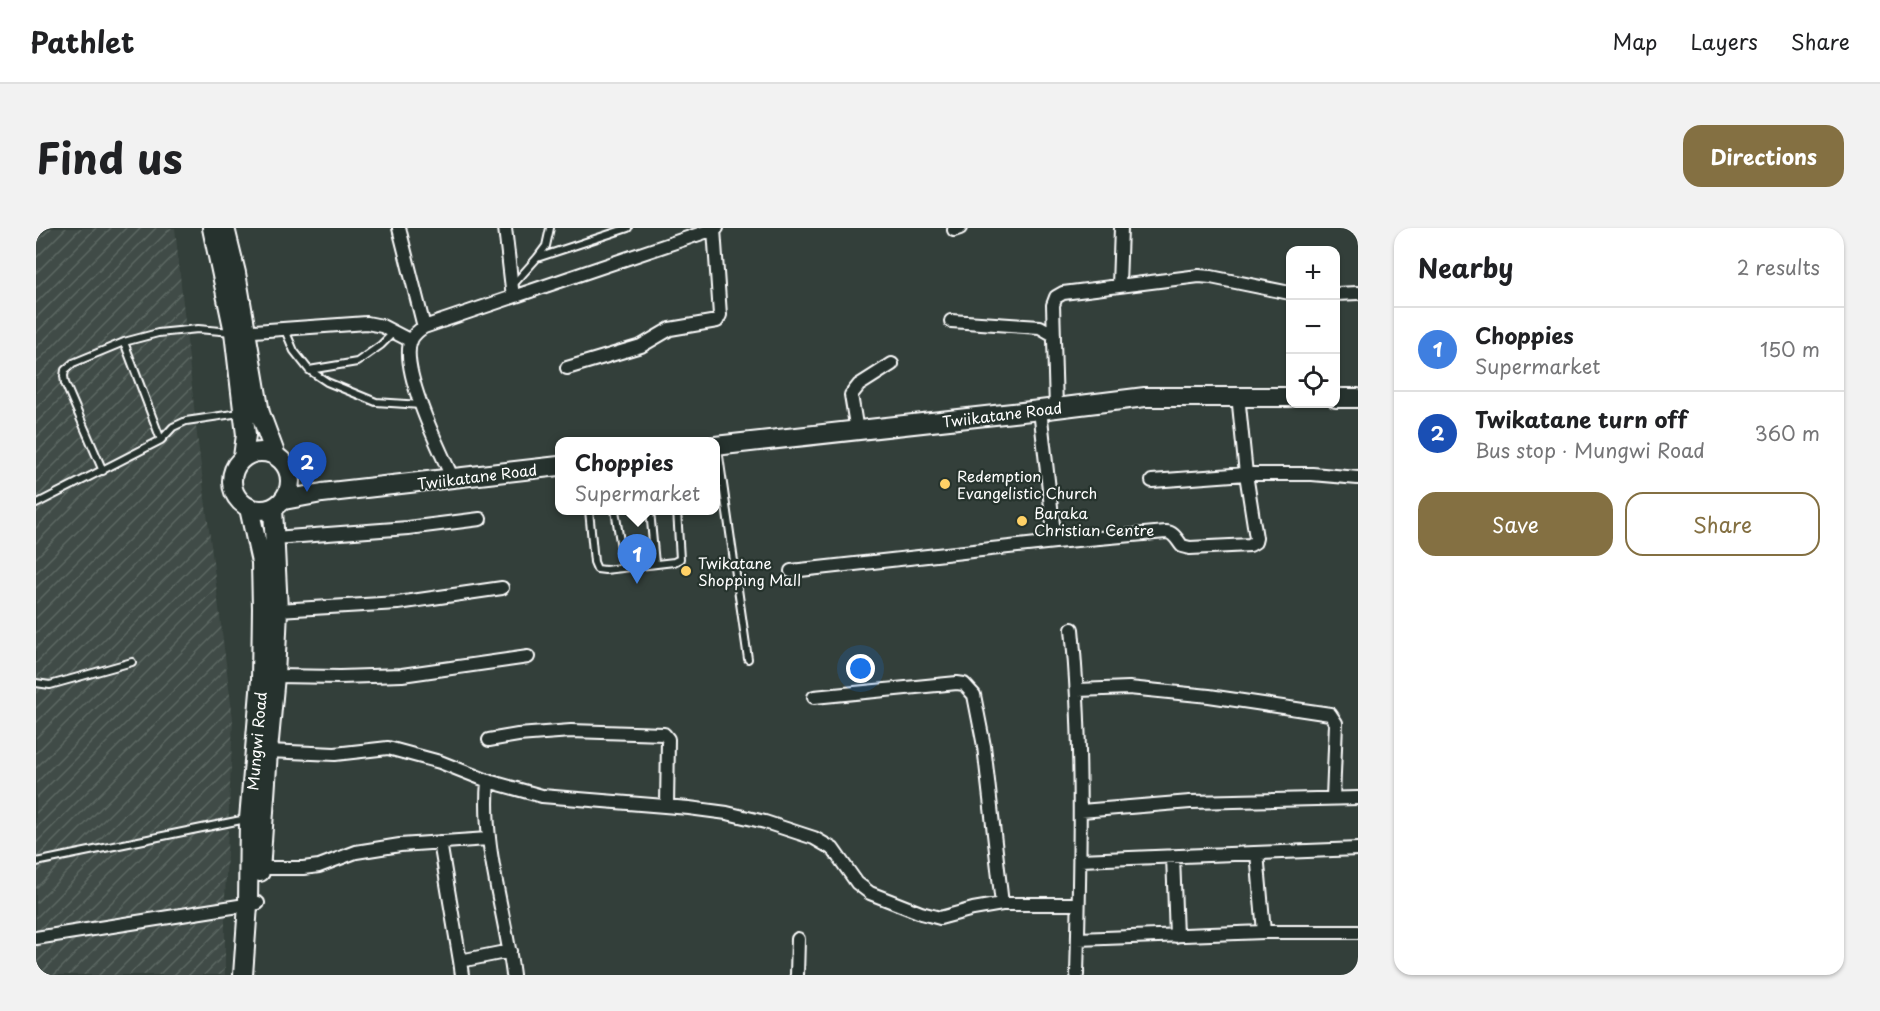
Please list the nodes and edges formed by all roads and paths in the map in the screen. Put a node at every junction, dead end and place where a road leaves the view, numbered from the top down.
1 (212, 228) edge
2 (225, 228) edge
3 (399, 228) edge
4 (505, 228) edge
5 (550, 228) edge
6 (628, 228) edge
7 (715, 228) edge
8 (1121, 228) edge
9 (537, 258) junction
10 (1119, 285) junction
11 (512, 292) junction
12 (1286, 292) edge
13 (1358, 293) edge
14 (1340, 294) edge
15 (951, 321) dead end
16 (424, 327) junction
17 (285, 330) junction
18 (395, 331) junction
19 (241, 332) junction
20 (1054, 334) junction
21 (411, 340) junction
22 (124, 342) junction
23 (892, 364) dead end
24 (567, 368) dead end
25 (309, 370) junction
26 (1238, 395) junction
27 (1286, 397) edge
28 (1340, 398) edge
29 (1358, 398) edge
30 (421, 405) junction
31 (1048, 409) junction
32 (244, 413) junction
33 (857, 431) junction
34 (161, 440) junction
35 (720, 446) edge
36 (276, 456) junction
37 (243, 457) junction
38 (555, 466) edge
39 (103, 471) junction
40 (720, 473) edge
41 (1246, 474) junction
42 (291, 478) junction
43 (1358, 478) edge
44 (453, 479) junction
45 (1152, 481) dead end
46 (322, 493) junction
47 (36, 504) edge
48 (278, 504) junction
49 (249, 508) junction
50 (589, 515) edge
51 (616, 515) edge
52 (650, 515) edge
53 (676, 515) edge
54 (480, 519) dead end
55 (274, 538) junction
56 (1055, 542) junction
57 (655, 564) junction
58 (624, 567) junction
59 (791, 571) dead end
60 (502, 588) dead end
61 (278, 610) junction
62 (1072, 629) dead end
63 (528, 657) dead end
64 (748, 660) dead end
65 (132, 662) dead end
66 (275, 676) junction
67 (36, 682) edge
68 (1078, 690) junction
69 (814, 698) dead end
70 (489, 740) dead end
71 (268, 751) junction
72 (488, 781) junction
73 (1333, 798) junction
74 (1358, 798) edge
75 (668, 806) junction
76 (1081, 810) junction
77 (249, 819) junction
78 (488, 839) junction
79 (440, 842) junction
80 (1358, 849) edge
81 (1257, 853) junction
82 (1173, 856) junction
83 (1080, 860) junction
84 (36, 862) edge
85 (260, 868) junction
86 (253, 904) junction
87 (1002, 904) junction
88 (1078, 904) junction
89 (1264, 932) junction
90 (1358, 932) edge
91 (1176, 936) junction
92 (36, 938) edge
93 (798, 939) dead end
94 (1078, 939) junction
95 (510, 951) junction
96 (460, 961) junction
97 (243, 975) edge
98 (253, 975) edge
99 (462, 975) edge
100 (513, 975) edge
101 (797, 975) edge
102 (1077, 975) edge

1 - 19 main road
2 - 19 main road
3 - 16 street
4 - 11 street
5 - 9 lane
6 - 9 lane
7 - 11 street
7 - 24 street
8 - 10 street
9 - 11 lane
10 - 12 street
10 - 20 street
11 - 16 street
13 - 14 street
15 - 20 street
16 - 21 street
17 - 18 street
17 - 19 street
17 - 25 lane
18 - 21 street
18 - 25 lane
19 - 22 lane
19 - 32 main road
19 - 36 main road
20 - 31 street
21 - 30 street
22 - 34 lane
22 - 39 lane
23 - 33 street
25 - 30 lane
26 - 27 main road, Twiikatane Road
26 - 31 main road, Twiikatane Road
26 - 41 street
28 - 29 main road
30 - 44 street
31 - 33 main road, Twiikatane Road
31 - 56 street
32 - 34 lane
32 - 37 main road
33 - 35 main road, Twiikatane Road
34 - 39 lane
36 - 37 main road
36 - 42 main road
37 - 49 main road
38 - 44 main road, Twiikatane Road
39 - 47 lane
40 - 64 lane
41 - 43 street
41 - 45 street
41 - 56 street
42 - 46 main road
42 - 48 main road
44 - 46 main road, Twiikatane Road
46 - 48 main road, Twiikatane Road
48 - 49 main road
48 - 55 main road, Mungwi Road
49 - 77 main road, Mungwi Road
50 - 58 lane
51 - 58 lane
52 - 57 lane
53 - 57 lane
54 - 55 street
55 - 61 main road, Mungwi Road
56 - 59 street
57 - 58 lane
60 - 61 street
61 - 66 main road, Mungwi Road
62 - 68 street
63 - 66 street
65 - 67 lane
66 - 71 main road, Mungwi Road
68 - 73 street
68 - 76 street
69 - 87 street
70 - 75 street
71 - 72 street
71 - 85 main road, Mungwi Road
72 - 75 street
72 - 78 street
73 - 74 street
73 - 76 street
75 - 87 street
76 - 83 street
77 - 84 lane
77 - 86 main road, Mungwi Road
78 - 79 street
78 - 95 street
79 - 85 street
79 - 96 street
80 - 81 street
81 - 82 street
81 - 89 street
82 - 83 street
82 - 91 street
83 - 88 street
85 - 86 main road, Mungwi Road
86 - 92 street
86 - 97 main road, Mungwi Road
86 - 98 main road, Mungwi Road
87 - 88 street
88 - 94 street
89 - 90 street
89 - 91 street
91 - 94 street
93 - 101 street
94 - 102 street
95 - 96 street
95 - 100 street
96 - 99 street

